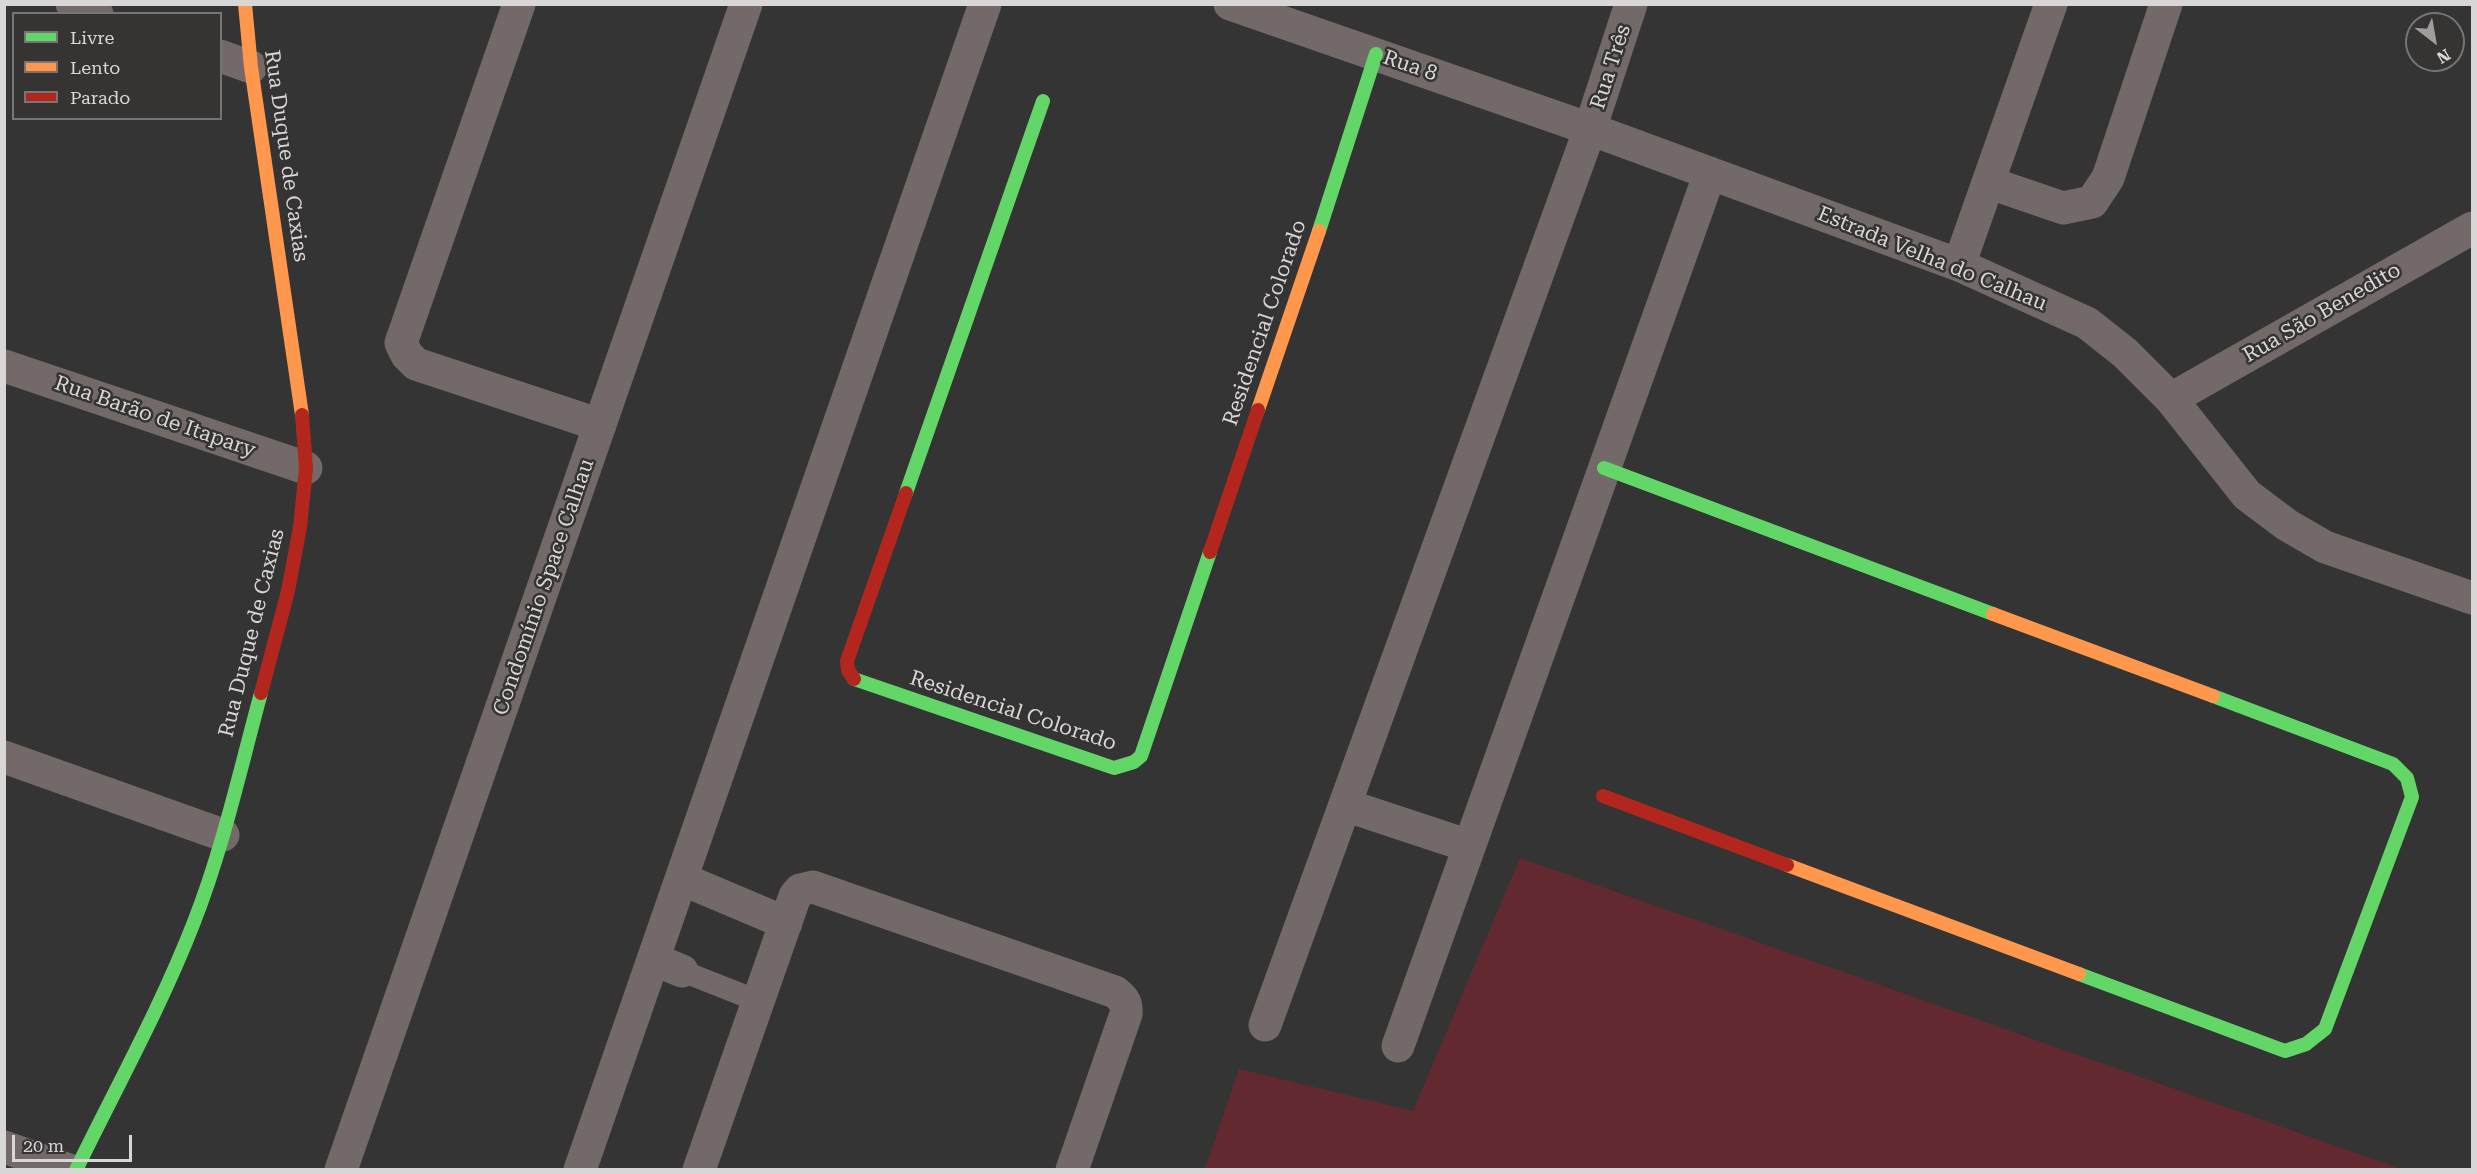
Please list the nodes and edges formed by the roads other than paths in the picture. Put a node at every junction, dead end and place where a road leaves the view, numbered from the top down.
1 (72, 4) edge
2 (245, 4) edge
3 (519, 4) edge
4 (746, 4) edge
5 (985, 4) edge
6 (1230, 4) edge
7 (1631, 4) edge
8 (2051, 4) edge
9 (2166, 4) edge
10 (92, 12) edge
11 (1304, 16) edge
12 (1376, 54) junction
13 (222, 57) edge
14 (251, 67) junction
15 (1043, 101) dead end
16 (1590, 129) junction
17 (1710, 173) junction
18 (1990, 183) junction
19 (2472, 228) edge
20 (1959, 265) junction
21 (4, 366) edge
22 (2171, 399) junction
23 (600, 425) junction
24 (306, 468) junction
25 (1604, 468) junction
26 (2472, 598) edge
27 (4, 757) edge
28 (1603, 796) dead end
29 (1345, 805) junction
30 (223, 836) junction
31 (1469, 846) junction
32 (682, 879) junction
33 (786, 923) junction
34 (668, 965) junction
35 (758, 1001) junction
36 (1265, 1025) dead end
37 (1398, 1046) dead end
38 (4, 1148) edge
39 (69, 1170) edge
40 (76, 1170) edge
41 (341, 1170) edge
42 (580, 1170) edge
43 (699, 1170) edge
44 (1072, 1170) edge

1 - 10 street
2 - 14 street, Rua Duque de Caxias
3 - 23 street
4 - 23 street, Condomínio Space Calhau
5 - 32 street
6 - 11 street, Rua 8
7 - 16 street, Rua Três
8 - 18 street
9 - 18 street
11 - 12 street, Rua 8
12 - 15 street, Residencial Colorado
12 - 16 street, Rua 8
13 - 14 street
14 - 24 street, Rua Duque de Caxias
16 - 17 street, Estrada Velha do Calhau
16 - 29 street, Rua Três
17 - 20 street, Estrada Velha do Calhau
17 - 25 street
18 - 20 street
19 - 22 street, Rua São Benedito
20 - 22 street, Estrada Velha do Calhau
21 - 24 street, Rua Barão de Itapary
22 - 26 street, Estrada Velha do Calhau
23 - 41 street, Condomínio Space Calhau
24 - 30 street, Rua Duque de Caxias
25 - 28 street
25 - 31 street
27 - 30 street
29 - 31 street
29 - 36 street, Rua Três
30 - 40 street, Rua Duque de Caxias
31 - 37 street
32 - 33 street
32 - 34 street
33 - 35 street
33 - 44 street
34 - 35 lane
34 - 42 street
35 - 43 street
38 - 39 street

